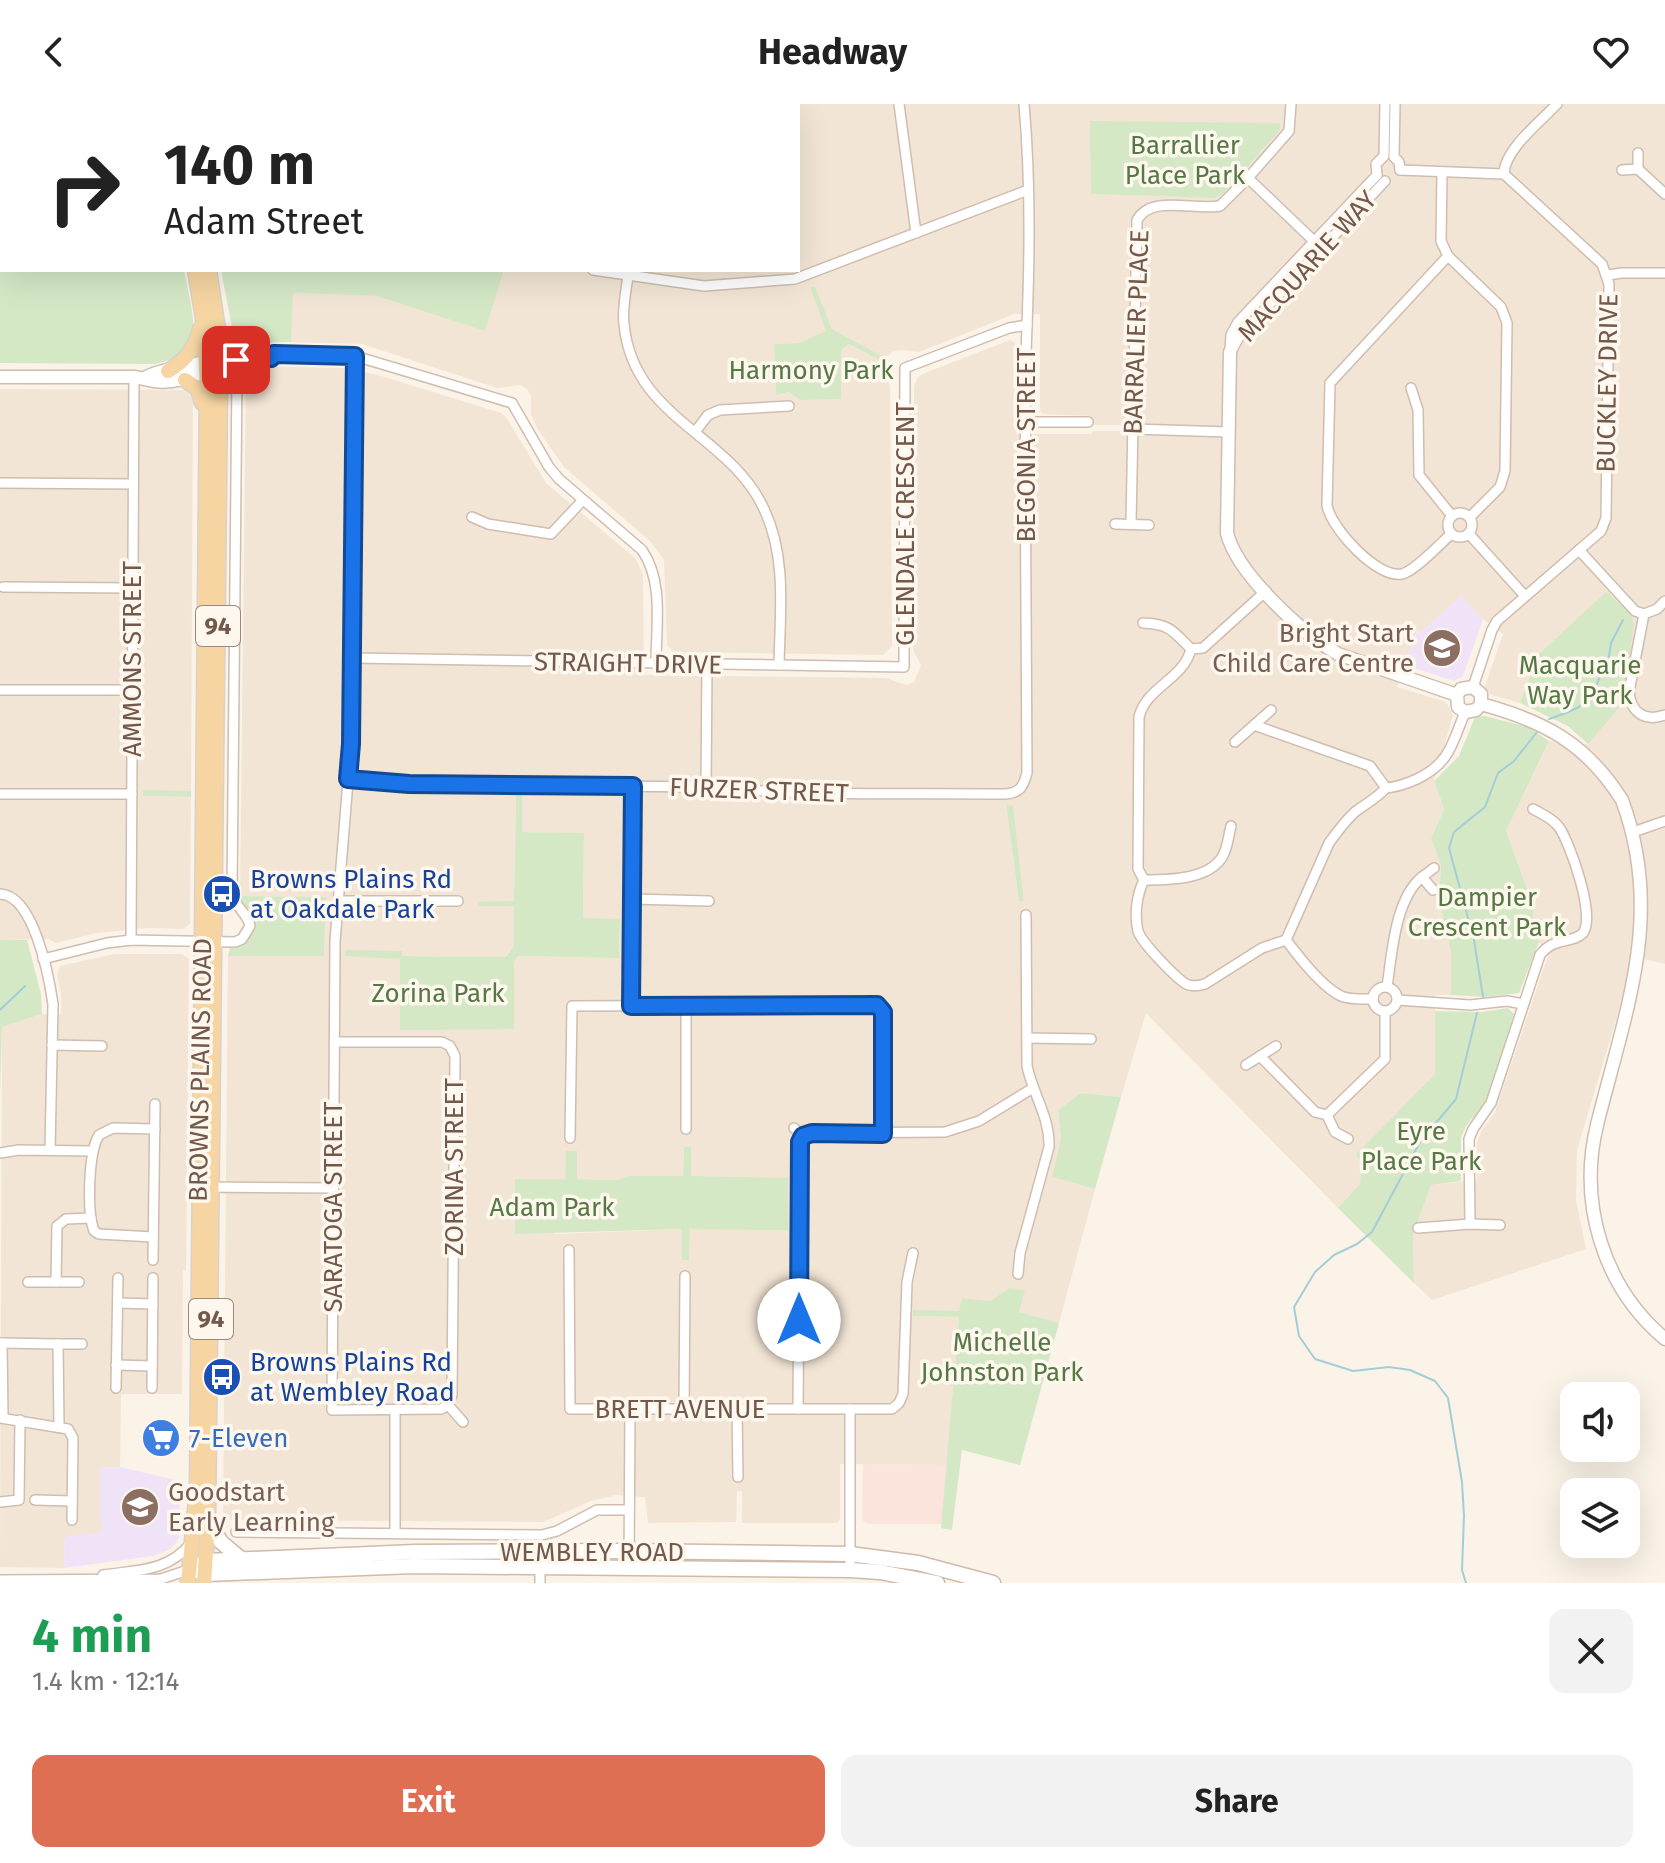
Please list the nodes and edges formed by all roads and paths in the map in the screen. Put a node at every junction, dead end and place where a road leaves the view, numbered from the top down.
1 (899, 104) edge
2 (1024, 104) edge
3 (1291, 104) edge
4 (1385, 104) edge
5 (1395, 104) edge
6 (1557, 104) edge
7 (1638, 153) dead end
8 (1389, 156) junction
9 (1638, 169) junction
10 (1400, 170) junction
11 (1622, 170) dead end
12 (1442, 173) junction
13 (1504, 174) junction
14 (1248, 178) junction
15 (1381, 178) junction
16 (1028, 190) junction
17 (1665, 194) edge
18 (916, 233) junction
19 (1318, 245) junction
20 (1448, 256) junction
21 (195, 272) edge
22 (209, 272) edge
23 (605, 272) edge
24 (668, 272) edge
25 (1665, 273) edge
26 (795, 275) edge
27 (1608, 275) junction
28 (628, 276) junction
29 (667, 282) junction
30 (203, 319) junction
31 (1027, 325) junction
32 (218, 330) junction
33 (1230, 352) joint
34 (242, 354) junction
35 (355, 356) junction
36 (213, 364) junction
37 (168, 371) junction
38 (0, 377) edge
39 (139, 377) junction
40 (185, 380) junction
41 (1411, 388) dead end
42 (789, 406) dead end
43 (206, 419) junction
44 (1027, 422) junction
45 (1088, 422) dead end
46 (1133, 429) junction
47 (695, 432) junction
48 (1229, 432) junction
49 (0, 483) edge
50 (133, 484) junction
51 (583, 500) junction
52 (1452, 516) junction
53 (472, 517) dead end
54 (1470, 517) junction
55 (1115, 524) dead end
56 (1131, 524) junction
57 (1149, 525) dead end
58 (1451, 534) junction
59 (1469, 534) junction
60 (1579, 550) junction
61 (3, 587) dead end
62 (133, 588) junction
63 (1266, 591) junction
64 (1525, 596) junction
65 (1665, 601) edge
66 (1644, 614) junction
67 (1143, 623) dead end
68 (1191, 649) junction
69 (352, 658) junction
70 (656, 663) junction
71 (707, 664) junction
72 (779, 665) junction
73 (904, 667) joint
74 (1473, 687) junction
75 (0, 690) edge
76 (132, 690) junction
77 (1457, 695) junction
78 (1481, 704) junction
79 (1271, 710) dead end
80 (1465, 712) junction
81 (1665, 715) edge
82 (1254, 725) junction
83 (1235, 742) dead end
84 (348, 779) junction
85 (633, 786) junction
86 (1024, 786) joint
87 (706, 787) junction
88 (1386, 788) junction
89 (0, 794) edge
90 (132, 794) junction
91 (1533, 809) dead end
92 (1665, 821) edge
93 (1231, 826) dead end
94 (1639, 830) junction
95 (1434, 868) dead end
96 (1422, 877) junction
97 (1144, 880) junction
98 (1433, 890) dead end
99 (0, 894) edge
100 (1654, 896) dead end
101 (632, 899) junction
102 (338, 901) junction
103 (458, 901) dead end
104 (709, 901) dead end
105 (1026, 915) dead end
106 (1653, 934) dead end
107 (131, 940) junction
108 (1286, 940) junction
109 (208, 942) junction
110 (43, 959) junction
111 (1387, 987) junction
112 (1373, 999) junction
113 (1398, 1000) junction
114 (1523, 1004) junction
115 (631, 1006) junction
116 (686, 1006) junction
117 (1385, 1012) junction
118 (1027, 1038) junction
119 (1091, 1039) dead end
120 (334, 1042) junction
121 (52, 1045) junction
122 (102, 1046) dead end
123 (1276, 1046) dead end
124 (1260, 1056) junction
125 (1246, 1065) dead end
126 (1033, 1088) junction
127 (155, 1104) dead end
128 (1327, 1115) junction
129 (794, 1128) dead end
130 (155, 1129) junction
131 (686, 1129) dead end
132 (883, 1134) junction
133 (803, 1136) junction
134 (570, 1138) dead end
135 (1348, 1139) dead end
136 (50, 1150) junction
137 (92, 1151) junction
138 (0, 1153) edge
139 (205, 1187) junction
140 (333, 1188) junction
141 (91, 1218) junction
142 (1470, 1224) junction
143 (1500, 1225) dead end
144 (1418, 1228) dead end
145 (153, 1237) junction
146 (569, 1250) dead end
147 (913, 1253) dead end
148 (153, 1260) dead end
149 (1018, 1274) dead end
150 (685, 1276) dead end
151 (118, 1278) dead end
152 (153, 1278) dead end
153 (28, 1282) dead end
154 (56, 1282) junction
155 (79, 1282) dead end
156 (118, 1303) junction
157 (153, 1304) junction
158 (1665, 1339) edge
159 (1, 1343) edge
160 (58, 1344) junction
161 (82, 1344) dead end
162 (116, 1365) junction
163 (152, 1366) junction
164 (116, 1388) dead end
165 (152, 1388) dead end
166 (448, 1405) junction
167 (630, 1409) junction
168 (684, 1409) junction
169 (737, 1409) junction
170 (798, 1409) junction
171 (850, 1409) junction
172 (395, 1410) junction
173 (1, 1418) edge
174 (20, 1420) junction
175 (463, 1422) dead end
176 (59, 1426) junction
177 (738, 1477) dead end
178 (208, 1490) junction
179 (72, 1501) junction
180 (0, 1502) edge
181 (17, 1502) junction
182 (629, 1510) junction
183 (72, 1520) dead end
184 (208, 1521) junction
185 (236, 1532) dead end
186 (395, 1532) junction
187 (193, 1541) junction
188 (629, 1551) junction
189 (850, 1562) junction
190 (239, 1566) junction
191 (540, 1567) junction
192 (629, 1567) junction
193 (199, 1574) edge
194 (80, 1578) junction
195 (0, 1580) edge
196 (162, 1581) edge
197 (220, 1583) edge
198 (540, 1583) edge
199 (937, 1583) edge
200 (993, 1583) edge

1 - 18 street
2 - 16 street, BEGONIA STREET
3 - 14 street, BARRALIER PLACE
4 - 8 street
5 - 8 street
6 - 13 street
7 - 9 street
8 - 10 street
8 - 15 street
9 - 11 street
9 - 17 street
10 - 12 street
10 - 15 street
12 - 13 street
12 - 20 street
13 - 27 street, BUCKLEY DRIVE
14 - 19 street
14 - 46 street, BARRALIER PLACE
15 - 19 street, MACQUARIE WAY
16 - 18 street
16 - 31 street, BEGONIA STREET
18 - 26 street
19 - 33 street, MACQUARIE WAY
20 - 54 street
20 - 58 street
21 - 30 main road, BROWNS PLAINS ROAD / 94
22 - 32 main road, BROWNS PLAINS ROAD / 94
23 - 28 street
24 - 29 street
25 - 27 street
26 - 29 street
27 - 60 street, BUCKLEY DRIVE
28 - 29 street
28 - 47 street
30 - 36 main road, BROWNS PLAINS ROAD / 94
30 - 37 main road
31 - 44 street, BEGONIA STREET
31 - 73 street, GLENDALE CRESCENT
32 - 34 main road
32 - 36 main road, BROWNS PLAINS ROAD / 94
33 - 48 street, MACQUARIE WAY
34 - 35 street
34 - 36 street
34 - 109 street, BROWNS PLAINS ROAD
35 - 51 street
35 - 69 street, SARATOGA STREET
36 - 37 street
36 - 40 street
36 - 43 main road, BROWNS PLAINS ROAD / 94
36 - 109 main road, BROWNS PLAINS ROAD / 94
37 - 39 street
38 - 39 street
39 - 40 street
39 - 50 street, AMMONS STREET
40 - 43 main road
41 - 52 street
42 - 47 street
43 - 109 main road, BROWNS PLAINS ROAD / 94
44 - 45 street
44 - 86 street, BEGONIA STREET
46 - 48 street
46 - 56 street, BARRALIER PLACE
47 - 72 street
48 - 63 street, MACQUARIE WAY
49 - 50 street
50 - 62 street, AMMONS STREET
51 - 53 street
51 - 70 street
52 - 54 street
52 - 58 street
54 - 59 street
55 - 56 street
56 - 57 street
58 - 59 street
59 - 64 street
60 - 64 street, BUCKLEY DRIVE
60 - 66 street
61 - 62 street
62 - 76 street, AMMONS STREET
63 - 68 street
63 - 77 street, MACQUARIE WAY
64 - 74 street, BUCKLEY DRIVE
65 - 66 street
66 - 81 street
67 - 68 street
68 - 97 street
69 - 70 street, STRAIGHT DRIVE
69 - 84 street, SARATOGA STREET
70 - 71 street, STRAIGHT DRIVE
71 - 72 street, STRAIGHT DRIVE
71 - 87 street
72 - 73 street, STRAIGHT DRIVE
74 - 77 street
74 - 78 street
75 - 76 street
76 - 90 street, AMMONS STREET
77 - 80 street
78 - 80 street
78 - 94 street
79 - 82 street
80 - 88 street
82 - 83 street
82 - 88 street
84 - 85 street, FURZER STREET
84 - 102 street, SARATOGA STREET
85 - 87 street, FURZER STREET
85 - 101 street
86 - 87 street, FURZER STREET
88 - 108 street
89 - 90 street
90 - 107 street, AMMONS STREET
91 - 114 street
92 - 94 street
93 - 97 street
94 - 100 street
95 - 96 street
96 - 98 street
96 - 111 street
97 - 108 street
99 - 110 street
101 - 104 street
101 - 115 street
102 - 103 street
102 - 120 street, SARATOGA STREET
105 - 118 street
106 - 158 street
107 - 109 street
107 - 110 street
108 - 112 street
109 - 139 main road, BROWNS PLAINS ROAD / 94
110 - 121 street
111 - 112 street
111 - 113 street
112 - 117 street
113 - 114 street
113 - 117 street
114 - 142 street
115 - 116 street
115 - 134 street
116 - 131 street
116 - 132 street
117 - 128 street
118 - 119 street
118 - 126 street
120 - 140 street, SARATOGA STREET
120 - 166 street, ZORINA STREET
121 - 122 street
121 - 136 street
123 - 124 street
124 - 125 street
124 - 128 street
126 - 132 street
126 - 149 street
127 - 130 street
128 - 135 street
129 - 133 street
130 - 137 street
130 - 145 street
132 - 133 street
133 - 170 street
136 - 137 street
136 - 138 street
137 - 141 street
139 - 140 street
139 - 178 main road, BROWNS PLAINS ROAD / 94
139 - 187 main road, BROWNS PLAINS ROAD / 94
140 - 172 street, SARATOGA STREET
141 - 145 street
141 - 154 street
142 - 143 street
142 - 144 street
145 - 148 street
146 - 167 street, BRETT AVENUE
147 - 171 street, BRETT AVENUE
150 - 168 street
151 - 156 street
152 - 157 street
153 - 154 street
154 - 155 street
156 - 157 street
156 - 162 street
157 - 163 street
159 - 160 street
159 - 173 street
160 - 161 street
160 - 176 street
162 - 163 street
162 - 164 street
163 - 165 street
166 - 172 street
166 - 175 street
167 - 168 street, BRETT AVENUE
167 - 182 street
168 - 169 street, BRETT AVENUE
169 - 170 street, BRETT AVENUE
169 - 177 street
170 - 171 street, BRETT AVENUE
171 - 189 street
172 - 186 street
173 - 174 street
174 - 176 street
174 - 181 street
176 - 179 street
178 - 184 main road, BROWNS PLAINS ROAD / 94
178 - 193 main road
179 - 181 street
179 - 183 street
180 - 181 street
182 - 186 street, WEMBLEY ROAD
182 - 188 street
184 - 190 main road
184 - 193 main road, BROWNS PLAINS ROAD / 94
185 - 186 street, WEMBLEY ROAD
187 - 193 main road, BROWNS PLAINS ROAD / 94
187 - 194 street, WEMBLEY ROAD
188 - 189 main road, WEMBLEY ROAD
188 - 190 main road, WEMBLEY ROAD
188 - 192 street
189 - 192 main road, WEMBLEY ROAD
189 - 199 main road, WEMBLEY ROAD
189 - 200 main road, WEMBLEY ROAD
190 - 191 main road, WEMBLEY ROAD
190 - 193 main road, WEMBLEY ROAD
190 - 197 main road
191 - 192 main road, WEMBLEY ROAD
191 - 198 street
193 - 196 street, WEMBLEY ROAD
194 - 195 street, WEMBLEY ROAD
194 - 196 street, WEMBLEY ROAD

